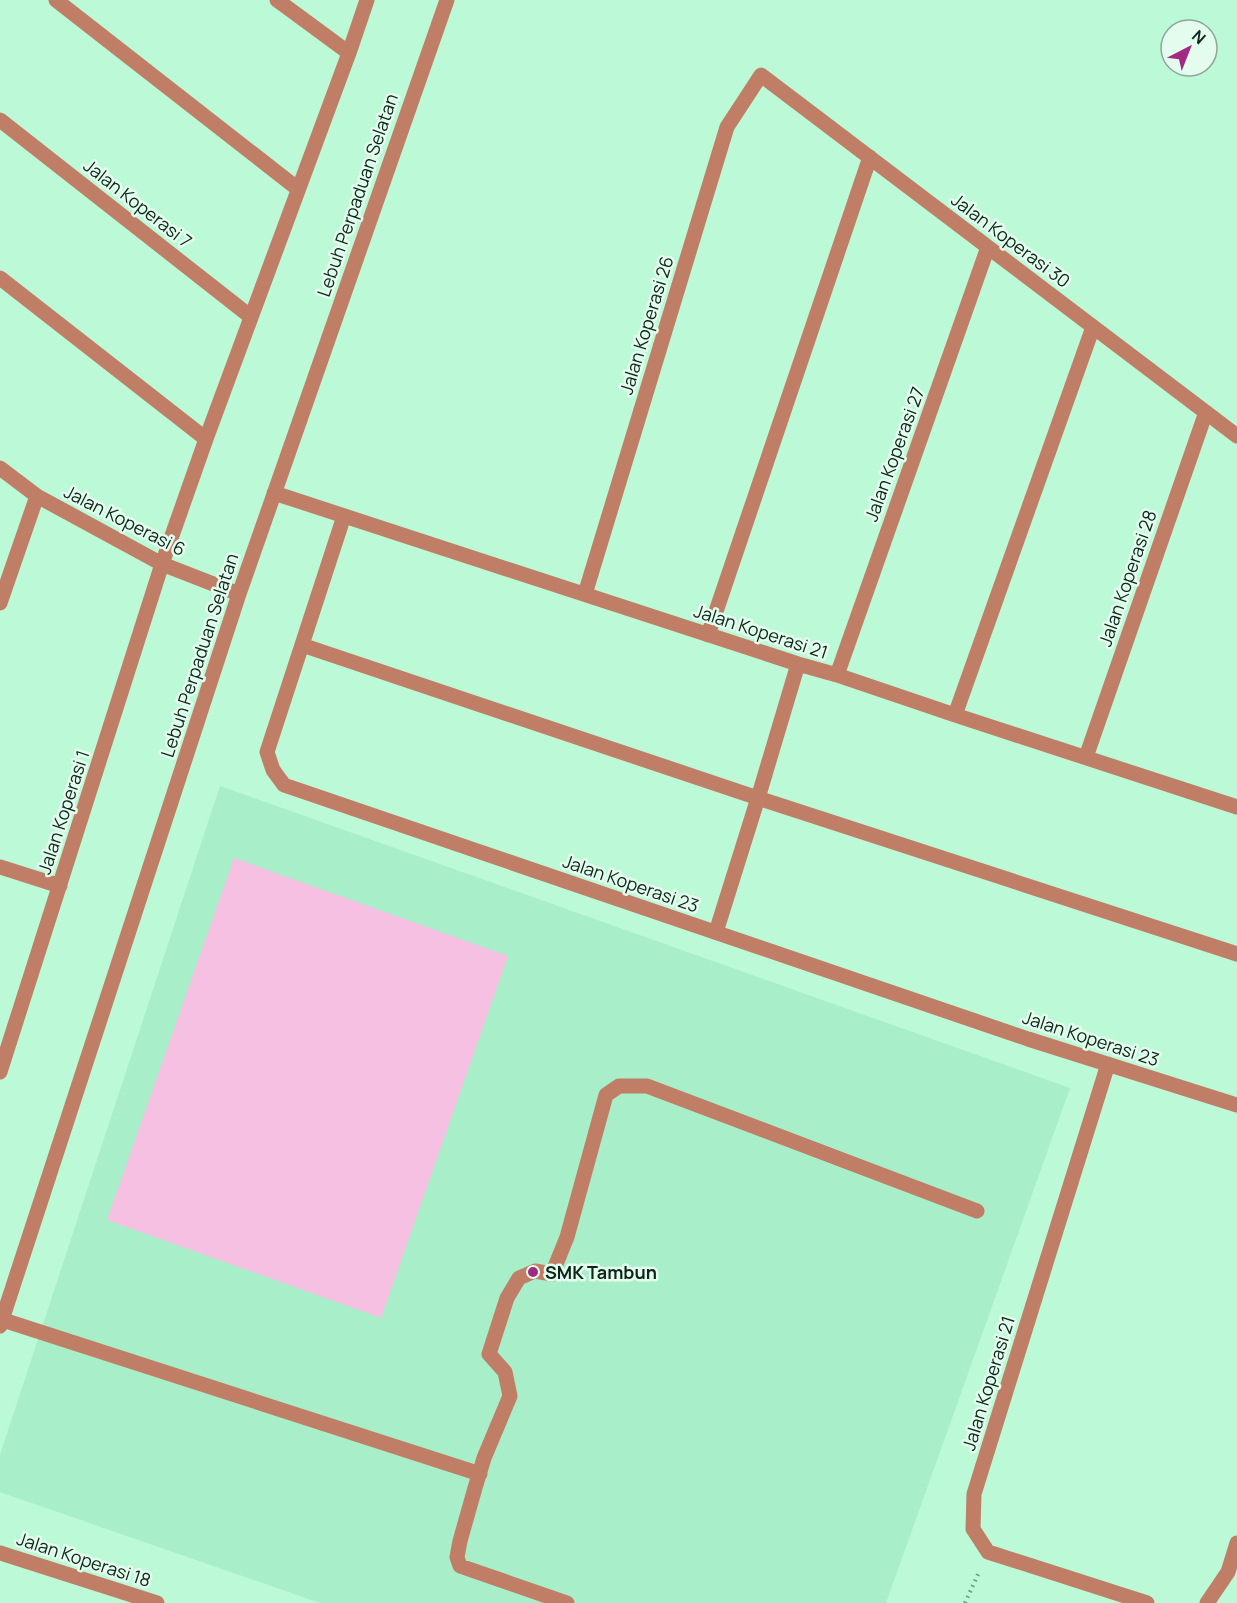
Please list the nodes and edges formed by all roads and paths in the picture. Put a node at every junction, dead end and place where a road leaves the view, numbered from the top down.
1 (56, 0) edge
2 (277, 0) edge
3 (367, 0) edge
4 (447, 0) edge
5 (348, 53) junction
6 (761, 75) joint
7 (0, 120) edge
8 (870, 158) junction
9 (298, 189) junction
10 (988, 247) junction
11 (0, 278) edge
12 (251, 317) junction
13 (1093, 327) junction
14 (1206, 412) junction
15 (1237, 436) edge
16 (206, 439) junction
17 (0, 468) edge
18 (273, 493) junction
19 (37, 496) junction
20 (345, 516) junction
21 (162, 564) junction
22 (239, 594) junction
23 (585, 594) junction
24 (0, 603) edge
25 (708, 635) junction
26 (302, 645) junction
27 (798, 664) junction
28 (837, 675) junction
29 (955, 715) junction
30 (1086, 757) junction
31 (758, 798) junction
32 (1237, 807) edge
33 (0, 867) edge
34 (60, 886) junction
35 (716, 932) junction
36 (1237, 954) edge
37 (1108, 1064) junction
38 (0, 1072) edge
39 (1237, 1105) edge
40 (977, 1210) dead end
41 (1, 1322) edge
42 (480, 1474) junction
43 (1237, 1543) edge
44 (988, 1552) junction
45 (0, 1553) edge
46 (157, 1603) edge
47 (567, 1603) edge
48 (965, 1603) edge
49 (1148, 1603) edge
50 (1207, 1603) edge

1 - 9 street
2 - 5 street
3 - 5 street, Jalan Koperasi 1
4 - 18 street, Lebuh Perpaduan Selatan
5 - 9 street, Jalan Koperasi 1
6 - 8 street, Jalan Koperasi 30
6 - 23 street, Jalan Koperasi 26
7 - 12 street, Jalan Koperasi 7
8 - 10 street, Jalan Koperasi 30
8 - 25 street
9 - 12 street, Jalan Koperasi 1
10 - 13 street, Jalan Koperasi 30
10 - 28 street, Jalan Koperasi 27
11 - 16 street
12 - 16 street, Jalan Koperasi 1
13 - 14 street, Jalan Koperasi 30
13 - 29 street
14 - 15 street, Jalan Koperasi 30
14 - 30 street, Jalan Koperasi 28
16 - 21 street, Jalan Koperasi 1
17 - 19 street, Jalan Koperasi 6
18 - 20 street, Jalan Koperasi 21
18 - 22 street, Lebuh Perpaduan Selatan
19 - 21 street, Jalan Koperasi 6
19 - 24 street
20 - 23 street, Jalan Koperasi 21
20 - 26 street, Jalan Koperasi 23
21 - 22 street, Jalan Koperasi 6
21 - 34 street, Jalan Koperasi 1
22 - 41 street, Lebuh Perpaduan Selatan
23 - 25 street, Jalan Koperasi 21
25 - 27 street, Jalan Koperasi 21
26 - 31 street
26 - 35 street, Jalan Koperasi 23
27 - 28 street, Jalan Koperasi 21
27 - 31 street
28 - 29 street, Jalan Koperasi 21
29 - 30 street, Jalan Koperasi 21
30 - 32 street, Jalan Koperasi 21
31 - 35 street
31 - 36 street
33 - 34 street
34 - 38 street, Jalan Koperasi 1
35 - 37 street, Jalan Koperasi 23
37 - 39 street, Jalan Koperasi 23
37 - 44 street, Jalan Koperasi 21
40 - 42 street
41 - 42 street
42 - 47 street
43 - 50 street
44 - 48 path
44 - 49 street
45 - 46 street, Jalan Koperasi 18

